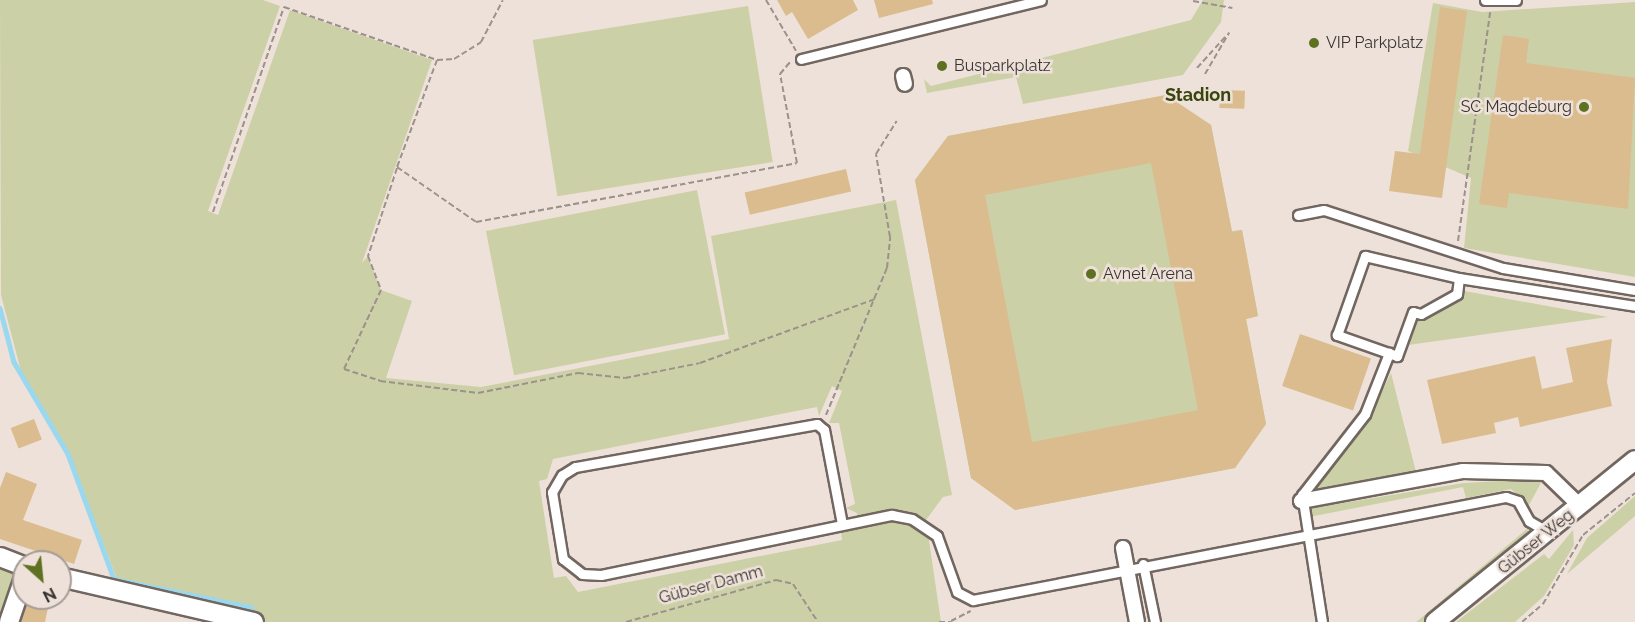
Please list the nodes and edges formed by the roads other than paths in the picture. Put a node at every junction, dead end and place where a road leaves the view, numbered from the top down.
1 (1041, 0) edge
2 (1485, 0) edge
3 (1492, 0) edge
4 (1516, 0) edge
5 (801, 59) road end
6 (1298, 215) dead end
7 (1459, 278) junction
8 (1635, 290) edge
9 (1635, 306) edge
10 (1389, 353) junction
11 (1635, 460) edge
12 (1301, 501) junction
13 (1580, 506) junction
14 (842, 524) junction
15 (1548, 532) junction
16 (1305, 534) junction
17 (1123, 548) dead end
18 (1143, 564) junction
19 (1127, 568) junction
20 (72, 580) edge
21 (254, 622) edge
22 (1137, 622) edge
23 (1155, 622) edge
24 (1322, 622) edge
25 (1435, 622) edge

1 - 5 lane
2 - 3 lane
3 - 4 lane
6 - 8 lane
7 - 9 lane
7 - 10 lane
7 - 10 lane
10 - 12 lane
11 - 13 street, Gübser Weg
12 - 13 street
12 - 16 lane
13 - 15 street, Gübser Weg
14 - 14 lane
14 - 19 lane
15 - 16 lane
15 - 25 street, Gübser Weg
16 - 18 lane
16 - 24 lane
17 - 19 street
18 - 19 lane
18 - 23 lane
19 - 22 street
20 - 21 street

